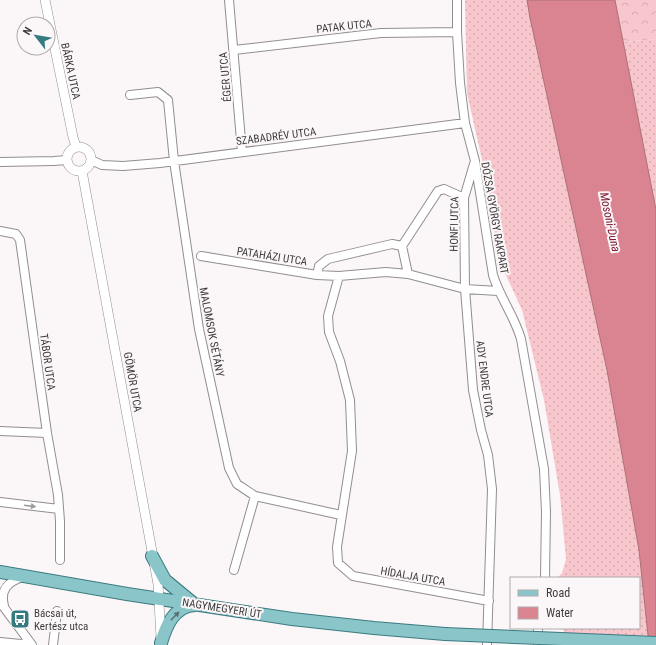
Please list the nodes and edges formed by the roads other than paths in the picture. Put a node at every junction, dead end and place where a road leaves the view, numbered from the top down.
1 (45, 0) edge
2 (229, 0) edge
3 (458, 0) edge
4 (457, 32) junction
5 (234, 50) junction
6 (130, 95) dead end
7 (464, 123) junction
8 (76, 147) junction
9 (242, 152) junction
10 (67, 160) junction
11 (92, 160) junction
12 (174, 161) junction
13 (474, 161) junction
14 (0, 162) edge
15 (82, 171) junction
16 (464, 198) junction
17 (0, 231) edge
18 (402, 246) junction
19 (200, 256) dead end
20 (408, 274) junction
21 (317, 275) junction
22 (339, 276) junction
23 (464, 289) junction
24 (498, 290) junction
25 (0, 431) edge
26 (47, 433) junction
27 (255, 496) junction
28 (0, 502) edge
29 (59, 509) junction
30 (341, 515) junction
31 (152, 556) junction
32 (60, 560) dead end
33 (234, 570) dead end
34 (0, 572) edge
35 (24, 576) junction
36 (545, 577) edge
37 (159, 598) junction
38 (489, 601) junction
39 (2, 604) edge
40 (198, 605) junction
41 (57, 611) dead end
42 (538, 629) edge
43 (0, 642) edge
44 (656, 643) edge
45 (30, 644) edge
46 (161, 644) edge
47 (53, 645) edge
48 (488, 645) edge
49 (538, 645) edge

1 - 8 street, BÁRKA UTCA
2 - 5 street, ÉGER UTCA
3 - 4 street, DÓZSA GYÖRGY RAKPART
4 - 5 street, PATAK UTCA
4 - 7 street, DÓZSA GYÖRGY RAKPART
5 - 9 street, ÉGER UTCA
6 - 12 street, MALOMSOK SÉTÁNY
7 - 9 street, SZABADRÉV UTCA
7 - 13 street, DÓZSA GYÖRGY RAKPART
8 - 10 street
8 - 11 street
9 - 12 street, SZABADRÉV UTCA
10 - 14 street
10 - 15 street
11 - 12 street, SZABADRÉV UTCA
11 - 15 street
12 - 27 street, MALOMSOK SÉTÁNY
13 - 16 street, HONFI UTCA
13 - 24 street, DÓZSA GYÖRGY RAKPART
15 - 31 street, GÖMÖR UTCA
16 - 18 street
16 - 23 street, HONFI UTCA
17 - 26 street, TÁBOR UTCA
18 - 20 street
18 - 21 street, PATAHÁZI UTCA
19 - 21 street, PATAHÁZI UTCA
20 - 22 street
20 - 23 street
21 - 22 street
22 - 30 street
23 - 24 street
23 - 38 street, ADY ENDRE UTCA
24 - 36 street, DÓZSA GYÖRGY RAKPART
25 - 26 street
26 - 29 street, TÁBOR UTCA
27 - 30 street, MALOMSOK SÉTÁNY
27 - 33 street
28 -> 29 street
29 - 32 street, TÁBOR UTCA
30 - 38 street, HÍDALJA UTCA
31 - 37 street, GÖMÖR UTCA
31 - 40 main road
34 - 35 main road, NAGYMEGYERI ÚT
35 - 37 main road, NAGYMEGYERI ÚT
35 - 39 street
37 - 40 main road, NAGYMEGYERI ÚT
37 - 46 street, GÖMÖR UTCA
38 - 48 street, ADY ENDRE UTCA
39 - 45 street
40 - 44 main road, NAGYMEGYERI ÚT, bridge
46 -> 40 main road
41 - 47 street
42 - 49 street
43 - 45 street

